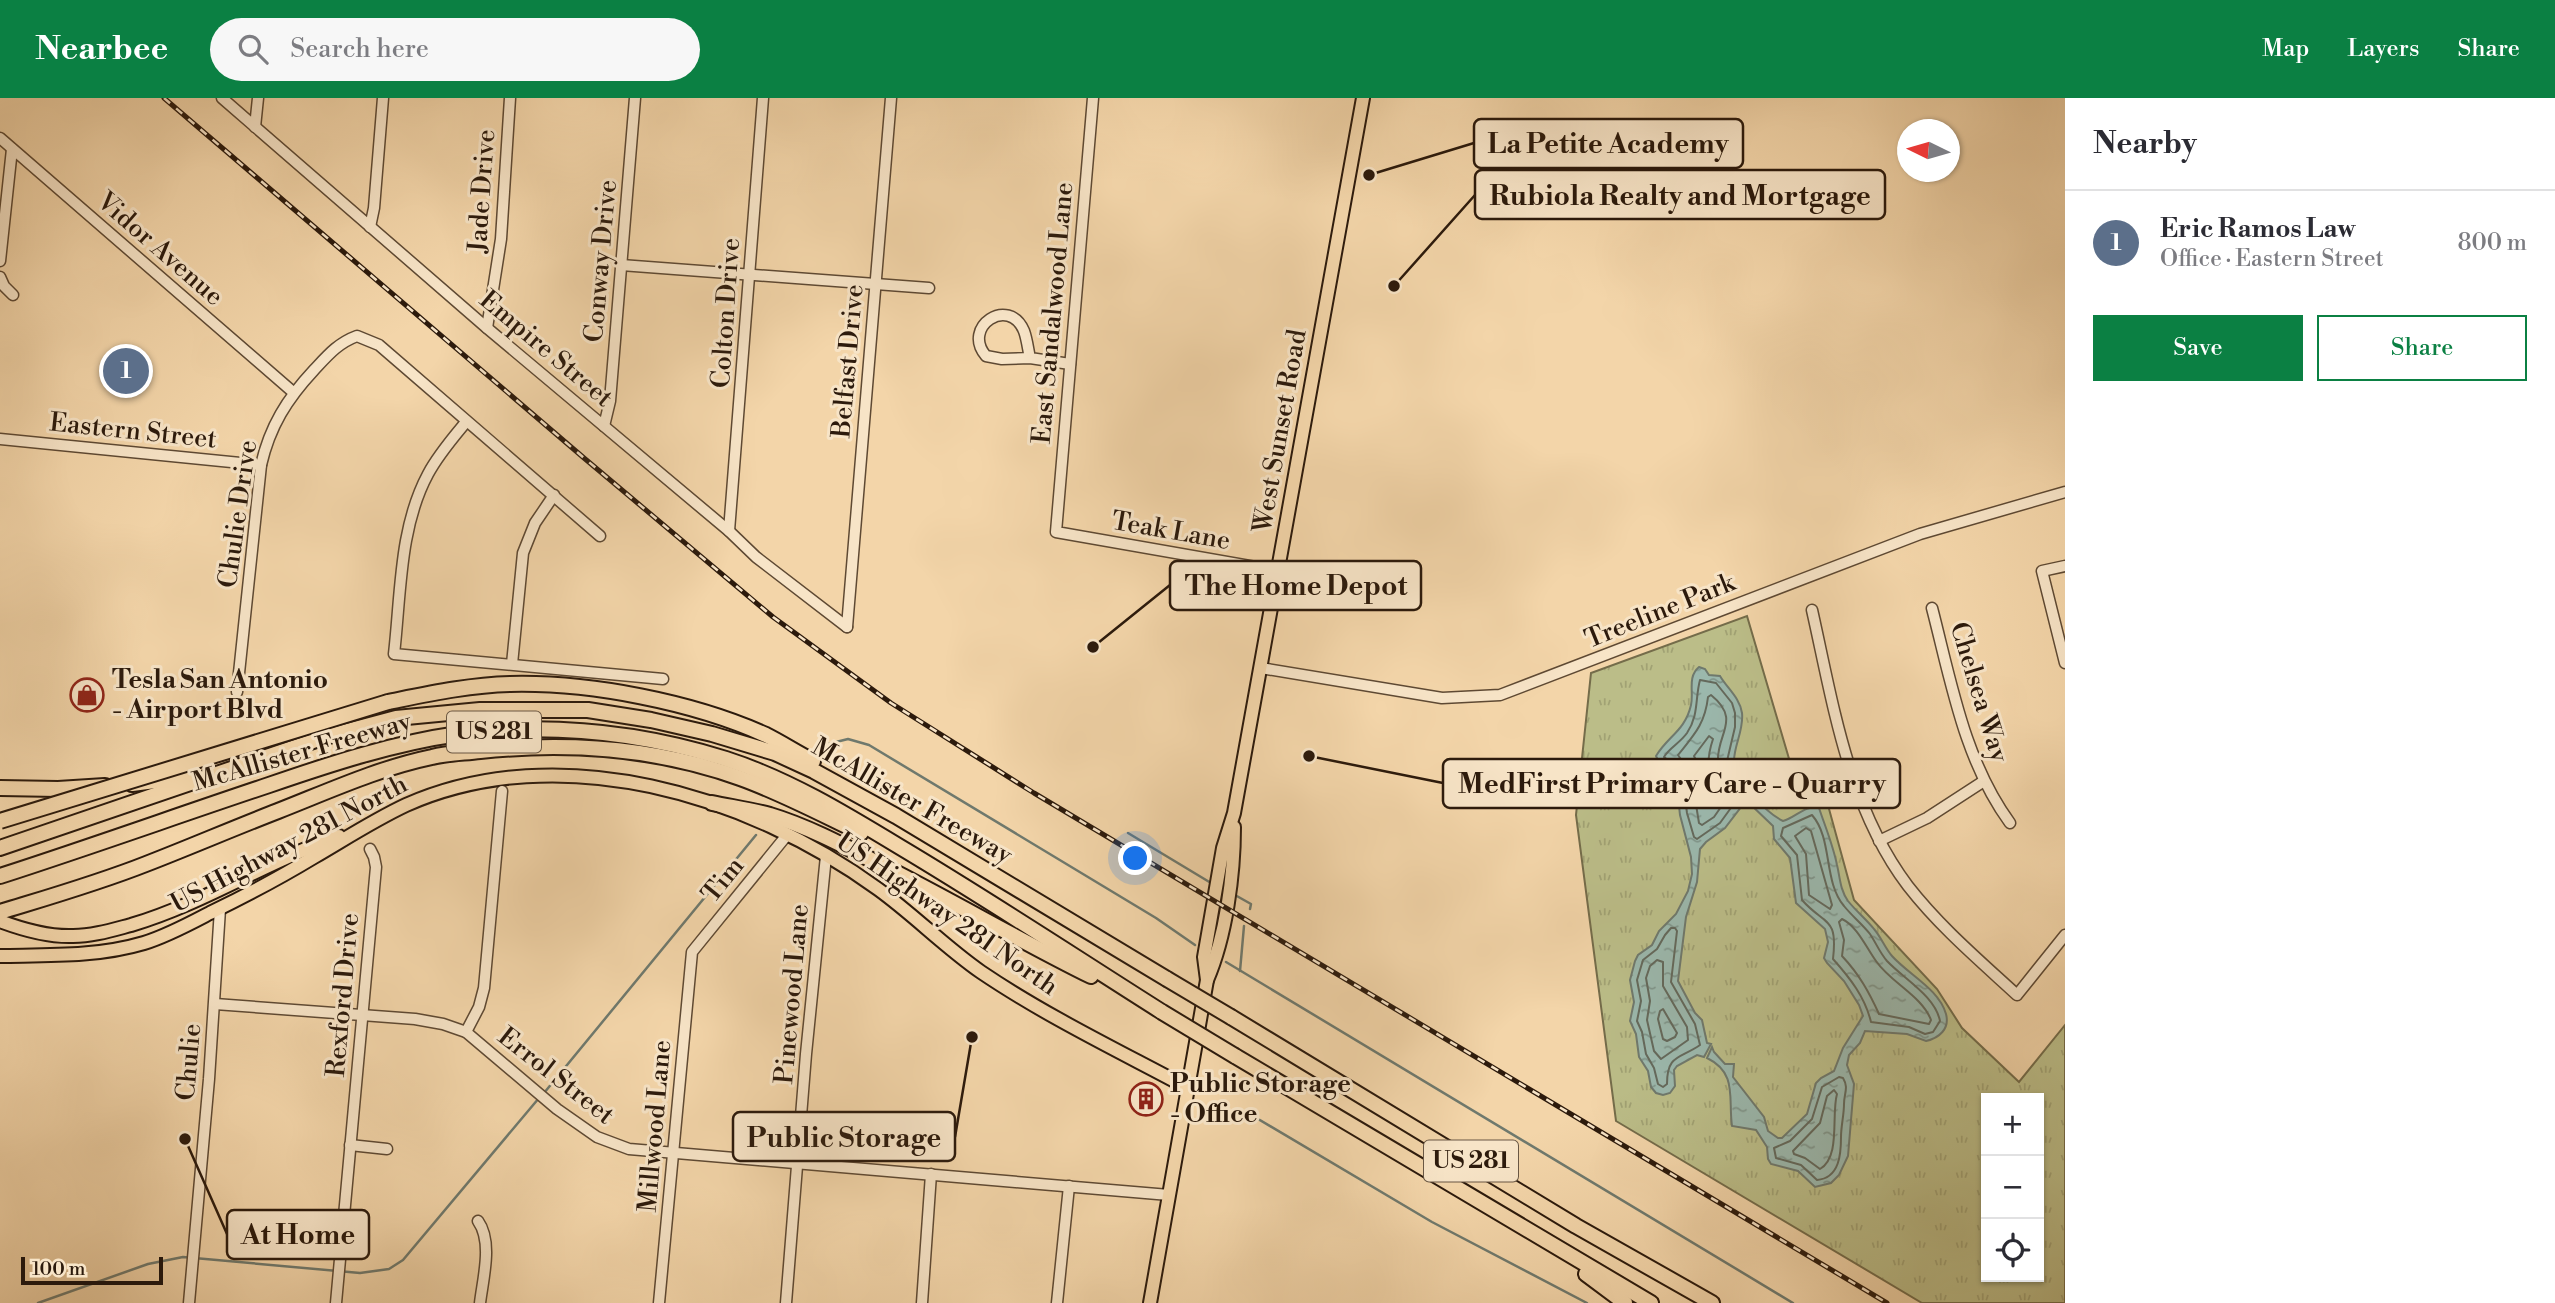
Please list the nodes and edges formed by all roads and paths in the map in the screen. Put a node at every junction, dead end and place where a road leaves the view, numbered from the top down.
1 (222, 98) edge
2 (258, 98) edge
3 (383, 98) edge
4 (510, 98) edge
5 (635, 98) edge
6 (764, 98) edge
7 (891, 98) edge
8 (1093, 98) edge
9 (1363, 98) edge
10 (255, 127) junction
11 (0, 138) edge
12 (12, 149) junction
13 (370, 227) junction
14 (0, 261) edge
15 (621, 265) junction
16 (750, 274) junction
17 (0, 276) edge
18 (875, 284) junction
19 (929, 288) dead end
20 (13, 295) dead end
21 (487, 328) junction
22 (1030, 358) junction
23 (1070, 364) junction
24 (293, 392) junction
25 (466, 422) junction
26 (604, 426) junction
27 (0, 439) edge
28 (261, 465) junction
29 (2065, 492) edge
30 (554, 495) junction
31 (729, 531) junction
32 (1056, 532) joint
33 (600, 536) dead end
34 (2065, 566) edge
35 (1278, 571) junction
36 (1932, 608) dead end
37 (1812, 610) dead end
38 (847, 627) joint
39 (2065, 663) edge
40 (512, 664) junction
41 (1261, 668) junction
42 (663, 679) dead end
43 (237, 692) dead end
44 (235, 769) junction
45 (1984, 781) junction
46 (0, 788) edge
47 (502, 791) dead end
48 (859, 795) junction
49 (712, 803) junction
50 (0, 821) edge
51 (2010, 823) dead end
52 (359, 829) junction
53 (787, 835) junction
54 (1879, 841) junction
55 (0, 848) edge
56 (370, 849) dead end
57 (826, 856) junction
58 (944, 873) junction
59 (0, 876) edge
60 (219, 909) junction
61 (0, 912) edge
62 (0, 921) edge
63 (2065, 936) edge
64 (692, 952) joint
65 (0, 956) edge
66 (215, 1004) junction
67 (1162, 1012) junction
68 (362, 1016) junction
69 (466, 1031) junction
70 (1188, 1088) junction
71 (350, 1146) junction
72 (387, 1149) dead end
73 (674, 1154) junction
74 (797, 1162) junction
75 (931, 1174) junction
76 (1069, 1186) junction
77 (1169, 1195) junction
78 (478, 1221) dead end
79 (1532, 1233) junction
80 (189, 1303) edge
81 (336, 1303) edge
82 (480, 1303) edge
83 (659, 1303) edge
84 (786, 1303) edge
85 (922, 1303) edge
86 (1058, 1303) edge
87 (1150, 1303) edge
88 (1625, 1303) edge
89 (1651, 1303) edge
90 (1712, 1303) edge

1 - 10 street, Empire Street
2 - 10 street
3 - 13 street
4 - 21 street, Jade Drive
5 - 15 street, Conway Drive
6 - 16 street, Colton Drive
7 - 18 street, Belfast Drive
8 - 23 street, East Sandalwood Lane
9 - 35 main road, West Sunset Road
10 - 13 street, Empire Street
11 - 12 street, Vidor Avenue
12 - 14 street
12 - 24 street, Vidor Avenue
13 - 21 street, Empire Street
15 - 16 street
15 - 26 street, Conway Drive
16 - 18 street
16 - 31 street, Colton Drive
17 - 20 street
18 - 19 street
18 - 38 street, Belfast Drive
21 - 26 street, Empire Street
22 - 22 street
22 - 23 street
23 - 32 street, East Sandalwood Lane
24 - 25 street, Chulie Drive
24 - 28 street, Chulie Drive
25 - 30 street
25 - 40 street
26 - 31 street, Empire Street
27 - 28 street, Eastern Street
28 - 43 street, Chulie Drive
29 - 41 street, Treeline Park
30 - 33 street
30 - 40 street
31 - 38 street, Empire Street
32 - 35 street, Teak Lane
34 - 39 street
35 - 41 main road, West Sunset Road
36 - 45 street, Chelsea Way
37 - 54 street
40 - 42 street
41 - 70 main road, West Sunset Road
44 - 46 highway
44 - 48 highway, McAllister Freeway / US 281
44 - 55 highway, McAllister Freeway / US 281
45 - 51 street, Chelsea Way
45 - 54 street
47 - 69 street
48 - 50 highway, bridge
48 - 90 highway, McAllister Freeway / US 281, bridge
49 - 52 main road, US Highway 281 North
49 - 53 main road, US Highway 281 North
49 - 67 highway
52 - 60 main road, US Highway 281 North
52 - 62 main road
53 - 57 main road, US Highway 281 North
53 - 64 street, Tim
54 - 63 street
56 - 68 street, Rexford Drive
57 - 70 main road, US Highway 281 North
57 - 74 street, Pinewood Lane
58 - 59 highway, McAllister Freeway / US 281
58 - 61 highway
58 - 67 highway, McAllister Freeway / US 281
60 - 65 main road, US Highway 281 North
60 - 66 street, Chulie
64 - 73 street, Millwood Lane
66 - 68 street, Errol Street
66 - 80 street, Chulie
67 - 79 highway, McAllister Freeway / US 281, bridge
68 - 69 street, Errol Street
68 - 71 street, Rexford Drive
69 - 73 street, Errol Street
70 - 77 main road, West Sunset Road
71 - 72 street
71 - 81 street, Rexford Drive
73 - 74 street, Errol Street
73 - 83 street, Millwood Lane
74 - 75 street, Errol Street
74 - 84 street, Pinewood Lane
75 - 76 street, Errol Street
75 - 85 street
76 - 77 street, Errol Street
76 - 86 street
77 - 87 main road, West Sunset Road
78 - 82 street
79 - 88 highway
79 - 89 highway, McAllister Freeway / US 281

